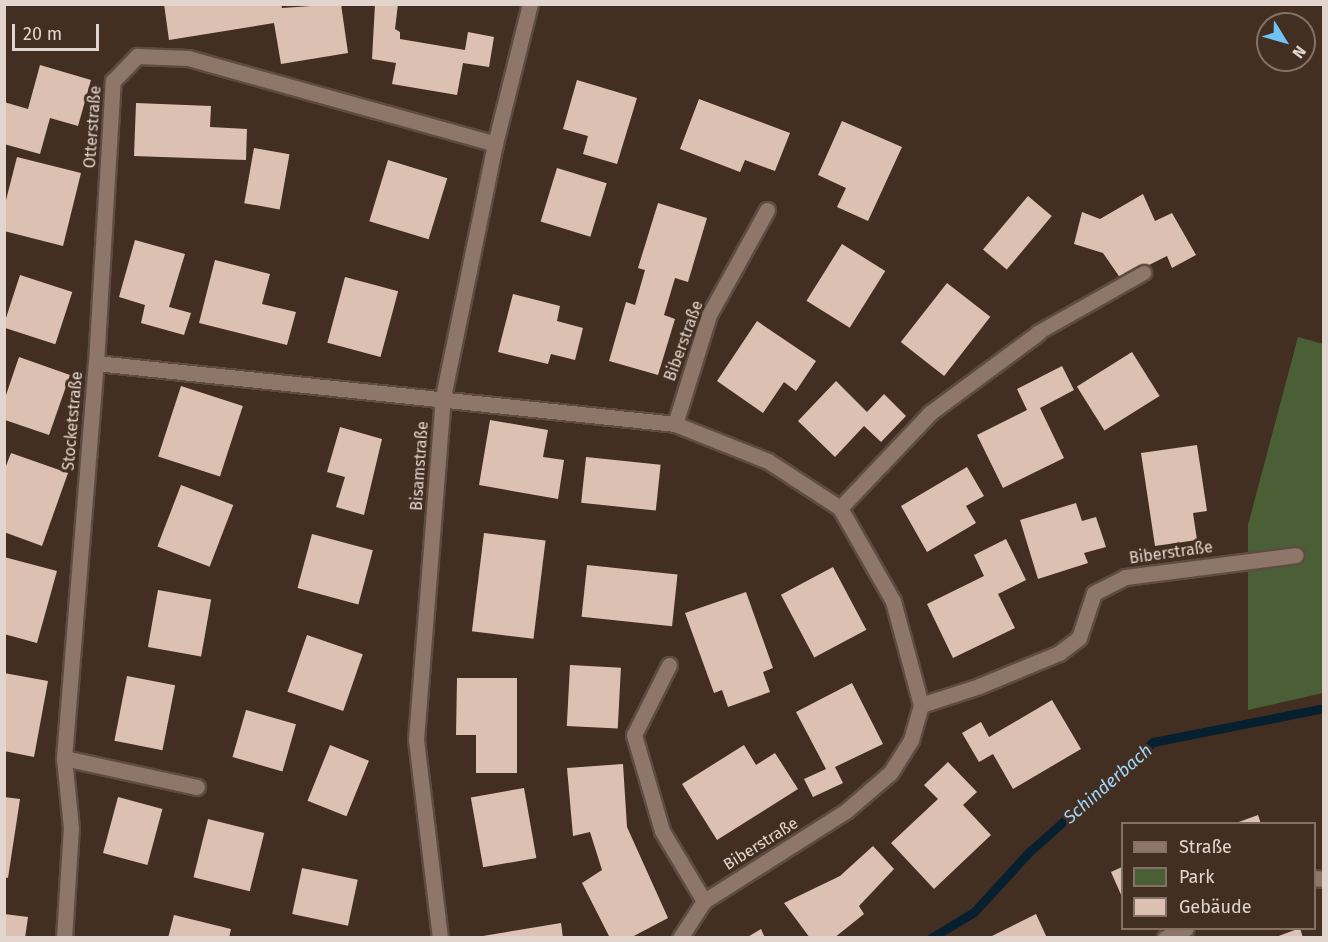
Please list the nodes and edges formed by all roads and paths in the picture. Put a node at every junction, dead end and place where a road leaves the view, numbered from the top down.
1 (530, 4) edge
2 (495, 144) junction
3 (766, 210) dead end
4 (1144, 273) dead end
5 (1038, 333) joint
6 (96, 363) junction
7 (443, 397) junction
8 (675, 424) junction
9 (840, 508) junction
10 (1296, 555) dead end
11 (669, 665) dead end
12 (921, 705) junction
13 (64, 758) junction
14 (197, 787) dead end
15 (704, 901) junction
16 (1182, 930) edge
17 (64, 938) edge
18 (440, 938) edge
19 (680, 938) edge
20 (1165, 938) edge

1 - 2 street, Bisamstraße
2 - 6 street, Otterstraße
2 - 7 street, Bisamstraße
3 - 8 street, Biberstraße
4 - 5 lane
5 - 9 street
6 - 7 street, Stocketstraße
6 - 13 street, Stocketstraße
7 - 8 street
7 - 18 street, Bisamstraße
8 - 9 street
9 - 12 street
10 - 12 street, Biberstraße
11 - 15 street
12 - 15 street, Biberstraße
13 - 14 street
13 - 17 street, Stocketstraße
15 - 19 street, Biberstraße
16 - 20 street

